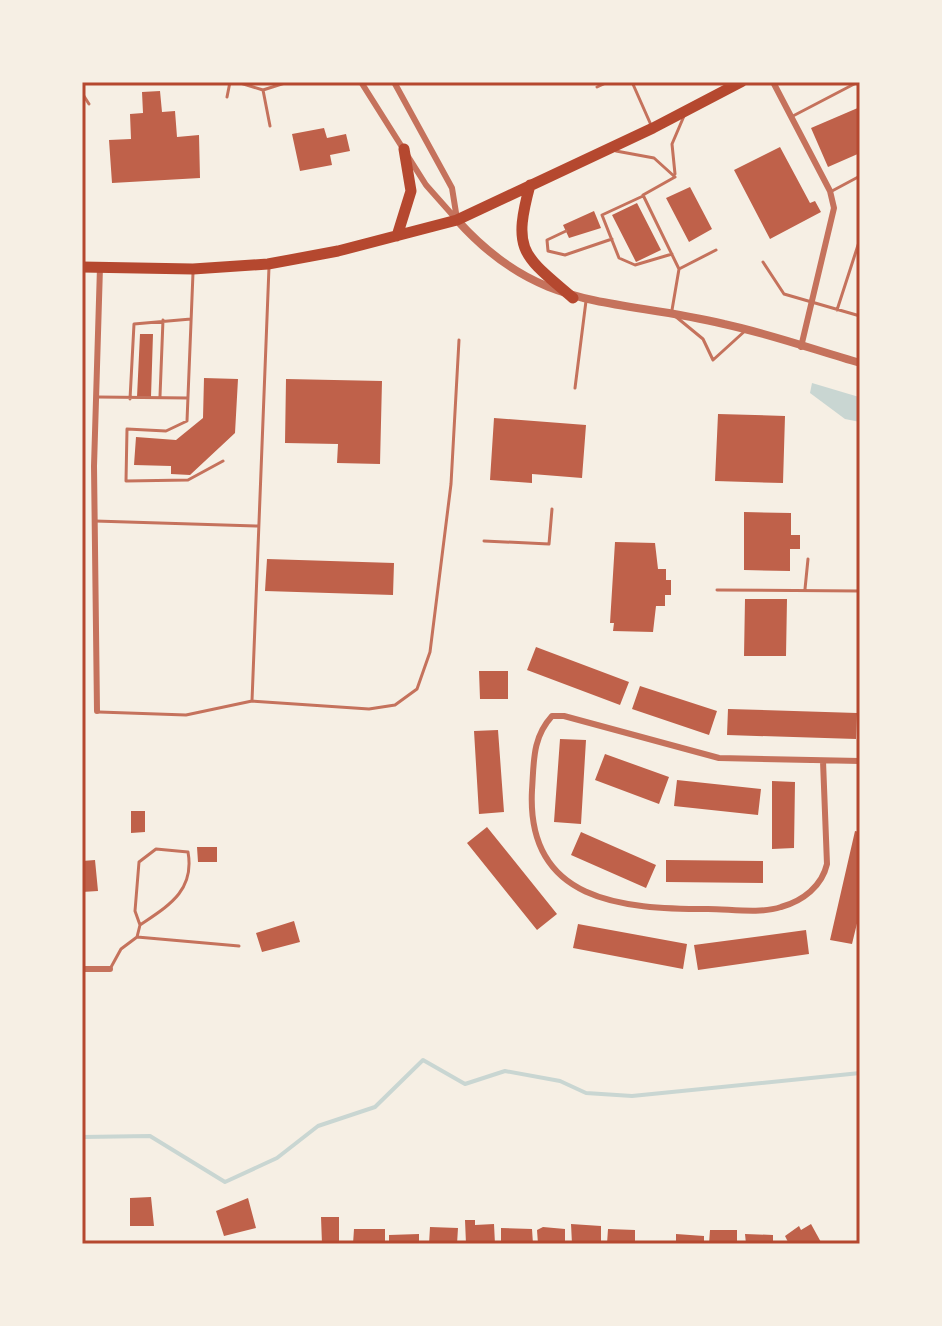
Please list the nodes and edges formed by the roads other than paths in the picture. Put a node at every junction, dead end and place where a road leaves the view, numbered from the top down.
1 (230, 82) edge
2 (237, 82) edge
3 (288, 82) edge
4 (361, 82) edge
5 (394, 82) edge
6 (608, 82) edge
7 (632, 82) edge
8 (741, 82) edge
9 (773, 82) edge
10 (857, 82) edge
11 (597, 87) dead end
12 (263, 90) junction
13 (860, 90) edge
14 (82, 93) edge
15 (227, 97) dead end
16 (89, 104) dead end
17 (687, 111) junction
18 (791, 117) junction
19 (270, 126) dead end
20 (653, 128) junction
21 (404, 149) junction
22 (607, 150) junction
23 (860, 176) edge
24 (675, 177) junction
25 (530, 185) junction
26 (830, 192) junction
27 (643, 195) junction
28 (457, 220) junction
29 (566, 231) dead end
30 (397, 236) junction
31 (612, 239) junction
32 (860, 239) edge
33 (716, 250) dead end
34 (672, 254) junction
35 (763, 262) dead end
36 (268, 264) junction
37 (82, 267) edge
38 (100, 267) junction
39 (193, 269) junction
40 (679, 269) junction
41 (573, 298) junction
42 (586, 300) junction
43 (812, 303) junction
44 (837, 310) junction
45 (672, 314) junction
46 (860, 316) edge
47 (191, 319) junction
48 (163, 320) junction
49 (746, 330) junction
50 (459, 340) dead end
51 (801, 347) junction
52 (860, 363) edge
53 (575, 388) dead end
54 (160, 396) junction
55 (98, 397) junction
56 (188, 398) junction
57 (130, 399) junction
58 (223, 461) dead end
59 (552, 509) dead end
60 (95, 521) junction
61 (258, 526) junction
62 (484, 541) dead end
63 (808, 559) dead end
64 (805, 589) junction
65 (717, 590) dead end
66 (860, 591) edge
67 (252, 701) junction
68 (97, 711) joint
69 (823, 761) junction
70 (860, 761) edge
71 (140, 925) junction
72 (137, 937) junction
73 (239, 946) dead end
74 (82, 969) edge
75 (110, 969) joint

1 - 15 lane
2 - 12 lane
3 - 12 lane
4 - 21 street
5 - 28 street
6 - 11 lane
7 - 20 lane
8 - 17 highway
9 - 18 street
10 - 13 lane
10 - 18 lane
12 - 19 lane
14 - 16 lane
17 - 20 highway
17 - 24 lane
18 - 26 street
20 - 22 highway
21 - 28 street
21 - 30 highway
22 - 24 lane
22 - 25 highway
23 - 26 lane
24 - 27 lane
25 - 28 highway
25 - 41 highway
26 - 43 street
27 - 31 lane
27 - 34 lane
28 - 30 highway
28 - 41 street
29 - 31 lane
30 - 36 highway
31 - 34 lane
32 - 44 lane
33 - 40 lane
34 - 40 lane
35 - 43 lane
36 - 39 highway
36 - 61 lane
37 - 38 highway
38 - 39 highway
38 - 55 street
39 - 47 lane
40 - 45 lane
41 - 42 street
42 - 45 street
42 - 53 lane
43 - 44 lane
43 - 51 street
44 - 46 lane
45 - 49 street
45 - 49 lane
47 - 48 lane
47 - 56 lane
48 - 54 lane
48 - 57 lane
49 - 51 street
50 - 67 lane
51 - 52 street
54 - 56 lane
54 - 57 lane
55 - 57 lane
55 - 60 street
56 - 58 lane
59 - 62 lane
60 - 61 lane
60 - 68 street
61 - 67 lane
63 - 64 lane
64 - 65 lane
64 - 66 lane
67 - 68 lane
69 - 69 street
69 - 70 street
71 - 71 lane
71 - 72 lane
72 - 73 lane
72 - 75 lane
74 - 75 street

